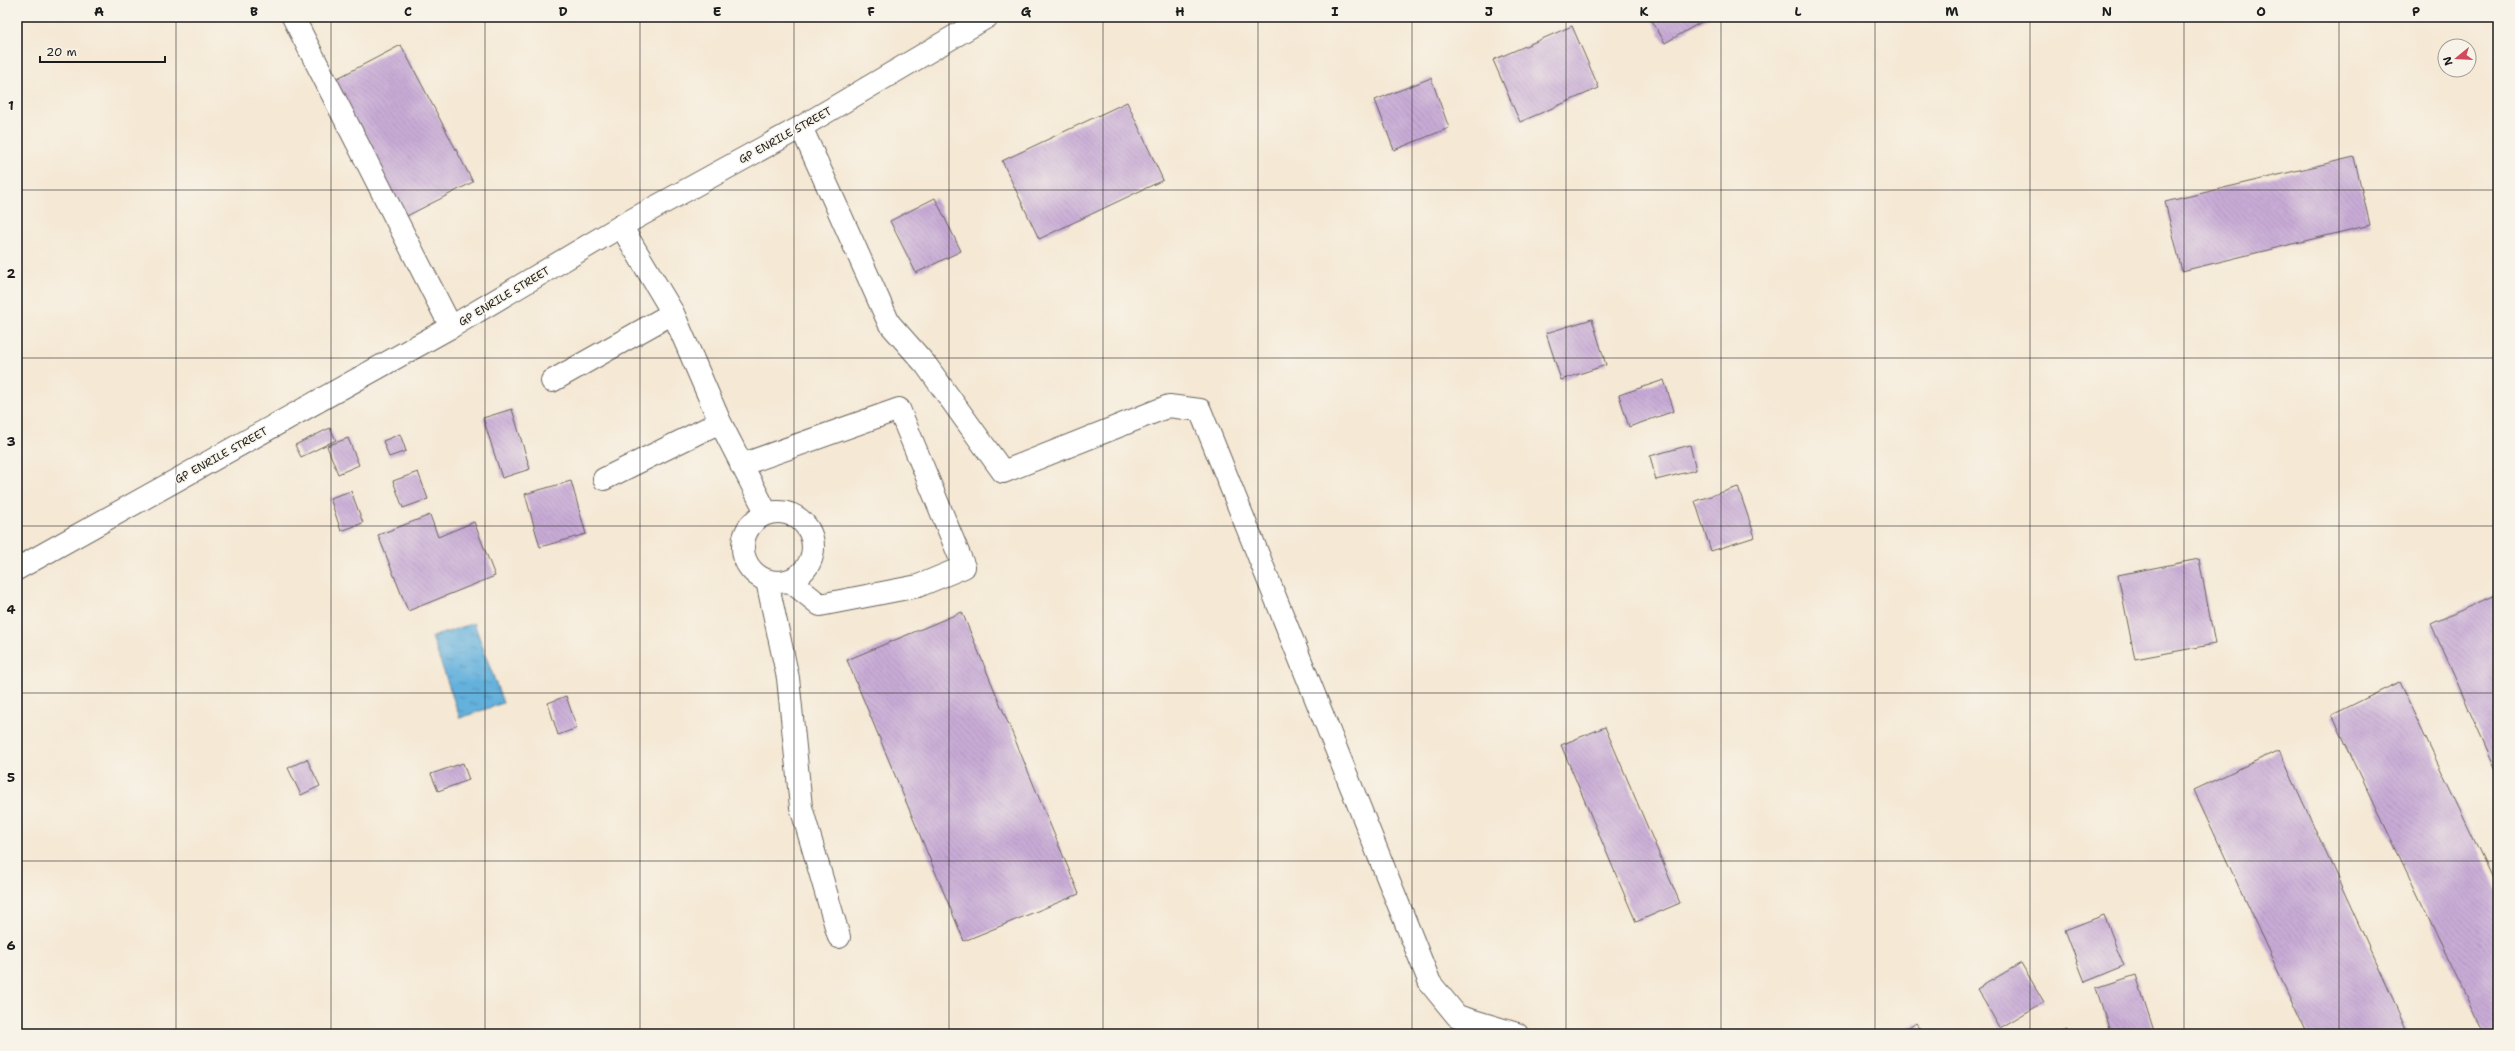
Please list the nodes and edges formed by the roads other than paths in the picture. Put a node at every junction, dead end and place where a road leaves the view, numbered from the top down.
1 (294, 17) edge
2 (987, 17) edge
3 (801, 127) junction
4 (621, 226) junction
5 (673, 313) junction
6 (451, 327) junction
7 (552, 381) dead end
8 (720, 422) junction
9 (740, 465) junction
10 (604, 479) dead end
11 (766, 512) junction
12 (17, 569) edge
13 (767, 581) junction
14 (790, 581) junction
15 (839, 937) dead end
16 (1517, 1034) edge

1 - 6 street
2 - 3 street, GP ENRILE STREET
3 - 4 street, GP ENRILE STREET
3 - 16 street
4 - 5 street
4 - 6 street, GP ENRILE STREET
5 - 7 street
5 - 8 street
6 - 12 street, GP ENRILE STREET
8 - 9 street
8 - 10 street
9 - 11 street
9 - 14 street
11 - 13 street
11 - 14 street
13 - 14 street
13 - 15 street

